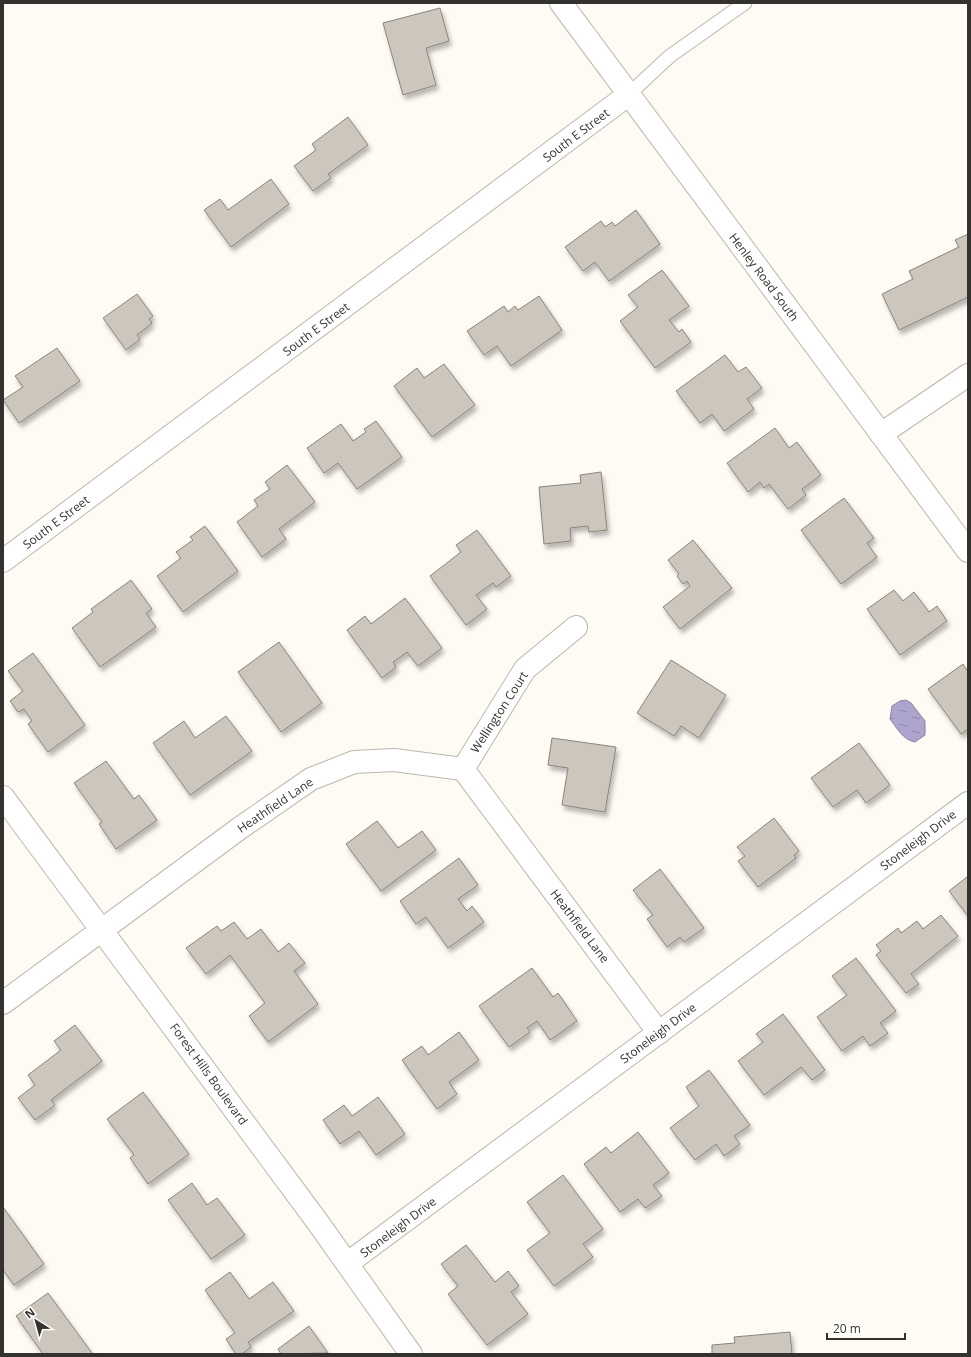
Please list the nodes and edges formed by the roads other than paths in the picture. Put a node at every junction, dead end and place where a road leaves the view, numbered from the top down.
1 (561, 3) edge
2 (745, 3) edge
3 (628, 95) junction
4 (968, 375) edge
5 (881, 434) junction
6 (968, 551) edge
7 (3, 561) edge
8 (576, 627) dead end
9 (463, 769) junction
10 (3, 797) edge
11 (968, 804) edge
12 (102, 930) junction
13 (3, 1003) edge
14 (659, 1033) junction
15 (348, 1263) junction
16 (411, 1354) edge

1 - 3 street, Henley Road South
2 - 3 lane
3 - 5 street, Henley Road South
3 - 7 street, South E Street
4 - 5 street
5 - 6 street, Henley Road South
8 - 9 street, Wellington Court
9 - 12 street, Heathfield Lane
9 - 14 street, Heathfield Lane
10 - 12 street, Forest Hills Boulevard
11 - 14 street, Stoneleigh Drive
12 - 13 street, Heathfield Lane
12 - 15 street, Forest Hills Boulevard
14 - 15 street, Stoneleigh Drive
15 - 16 street, Forest Hills Boulevard

